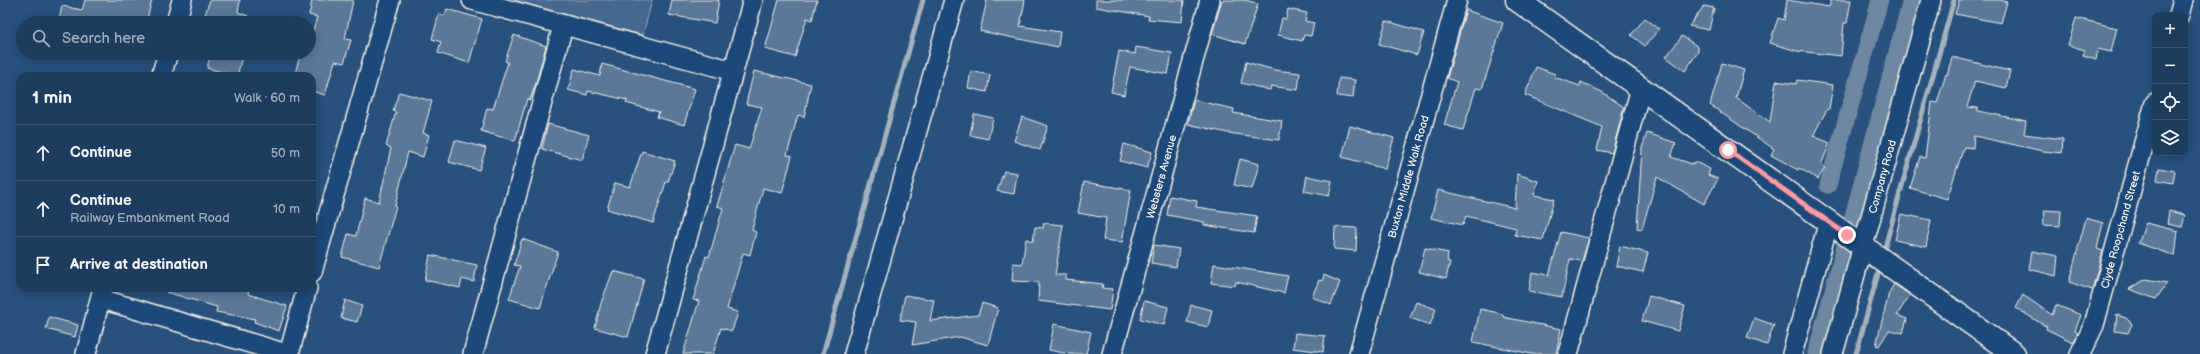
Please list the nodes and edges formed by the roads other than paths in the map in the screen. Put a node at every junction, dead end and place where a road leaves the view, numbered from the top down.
1 (182, 0) edge
2 (390, 0) edge
3 (472, 0) edge
4 (753, 0) edge
5 (954, 0) edge
6 (1210, 0) edge
7 (1457, 0) edge
8 (1517, 0) edge
9 (1931, 0) edge
10 (2183, 0) edge
11 (2180, 12) edge
12 (178, 16) edge
13 (563, 26) junction
14 (166, 60) edge
15 (733, 71) junction
16 (163, 72) edge
17 (1641, 88) junction
18 (2152, 114) edge
19 (1829, 221) junction
20 (1855, 240) junction
21 (316, 258) edge
22 (307, 292) edge
23 (102, 293) edge
24 (86, 354) edge
25 (288, 354) edge
26 (473, 354) edge
27 (655, 354) edge
28 (854, 354) edge
29 (1112, 354) edge
30 (1359, 354) edge
31 (1568, 354) edge
32 (1792, 354) edge
33 (1833, 354) edge
34 (2014, 354) edge
35 (2080, 354) edge

1 - 12 street
2 - 21 street
3 - 13 street
4 - 15 street
5 - 28 street
6 - 29 street, Websters Avenue
7 - 30 street, Buxton Middle Walk Road
8 - 17 main road
9 - 20 street, Company Road
10 - 11 street
13 - 15 street
13 - 26 street
14 - 16 street
15 - 27 street
17 - 19 main road
17 - 31 street
18 - 35 street, Clyde Roopchand Street
19 - 20 main road
19 - 32 street
20 - 33 street, Company Road
20 - 34 main road
22 - 25 street
23 - 24 street
23 - 25 street

